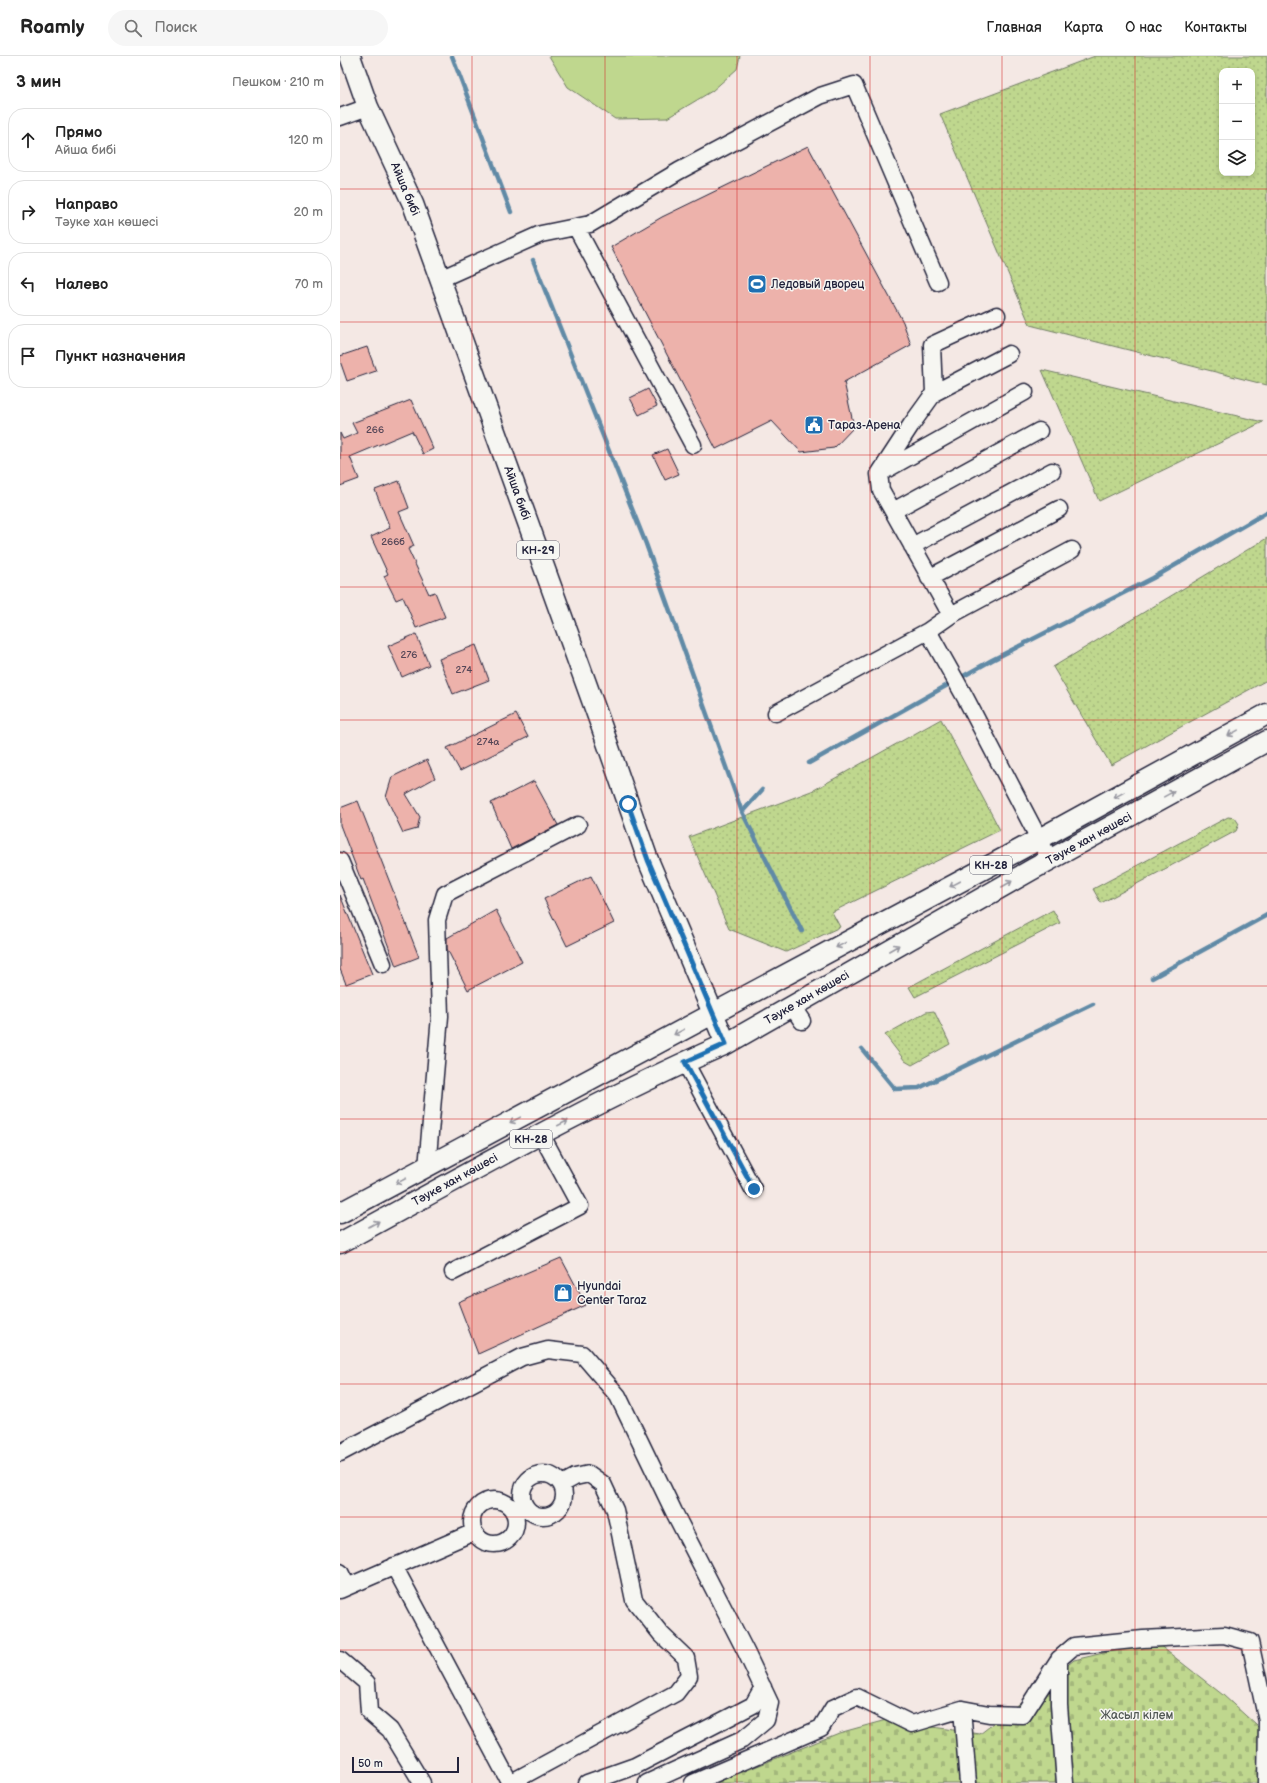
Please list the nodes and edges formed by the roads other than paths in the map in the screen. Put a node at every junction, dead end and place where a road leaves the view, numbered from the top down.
1 (350, 56) edge
2 (368, 107) junction
3 (340, 117) edge
4 (576, 227) junction
5 (440, 279) junction
6 (938, 282) dead end
7 (997, 315) dead end
8 (1009, 354) dead end
9 (1025, 392) dead end
10 (934, 393) junction
11 (1039, 431) dead end
12 (693, 445) dead end
13 (1052, 471) dead end
14 (879, 474) junction
15 (1059, 509) dead end
16 (893, 511) junction
17 (912, 546) junction
18 (1072, 550) dead end
19 (929, 578) junction
20 (951, 615) junction
21 (928, 631) junction
22 (776, 713) dead end
23 (1267, 714) edge
24 (1267, 741) edge
25 (578, 825) dead end
26 (1039, 839) junction
27 (1050, 860) junction
28 (340, 861) edge
29 (383, 964) dead end
30 (714, 1014) junction
31 (726, 1044) junction
32 (685, 1062) junction
33 (541, 1134) junction
34 (426, 1168) junction
35 (754, 1189) dead end
36 (340, 1213) edge
37 (340, 1243) edge
38 (453, 1272) dead end
39 (340, 1453) edge
40 (562, 1484) junction
41 (520, 1510) junction
42 (474, 1532) junction
43 (394, 1566) junction
44 (342, 1583) edge
45 (1059, 1659) junction
46 (340, 1660) edge
47 (762, 1687) junction
48 (962, 1709) junction
49 (1267, 1772) edge
50 (613, 1779) edge
51 (589, 1782) edge
52 (422, 1783) edge
53 (510, 1783) edge
54 (647, 1783) edge
55 (693, 1783) edge
56 (968, 1783) edge
57 (1065, 1783) edge
58 (1266, 1783) edge

1 - 2 main road, Айша бибі / КН-29
2 - 3 street
2 - 5 main road, Айша бибі / КН-29
4 - 5 street
4 - 6 street
4 - 12 street
5 - 30 main road, Айша бибі / КН-29
7 - 10 street
8 - 10 street
9 - 14 street
10 - 14 street
11 - 16 street
13 - 17 street
14 - 16 street
15 - 19 street
16 - 17 street
17 - 19 street
18 - 20 street
19 - 20 street
20 - 21 street
21 - 22 street
21 - 26 street
23 -> 26 main road, Тәуке хан көшесі / КН-28
27 -> 24 main road, Тәуке хан көшесі / КН-28
25 - 34 street
26 - 27 street
26 -> 30 main road, Тәуке хан көшесі / КН-28
31 -> 27 main road, Тәуке хан көшесі / КН-28
28 - 29 street
30 - 31 main road, Айша бибі / КН-29
30 -> 34 main road, Тәуке хан көшесі / КН-28
31 - 32 main road, Тәуке хан көшесі / КН-28
33 -> 32 main road, Тәуке хан көшесі / КН-28
32 - 35 street
37 -> 33 main road, Тәуке хан көшесі / КН-28
33 - 38 street
34 -> 36 main road, Тәуке хан көшесі / КН-28
39 - 47 street
40 - 41 street
40 - 41 street
40 - 53 street
41 - 42 street
41 - 42 street
42 - 43 street
43 - 44 street
43 - 53 street
45 - 48 street
45 - 49 street
45 - 57 street
46 - 52 street
47 - 50 street
47 - 54 street
48 - 55 street
48 - 56 street
49 - 58 street
50 - 51 street

